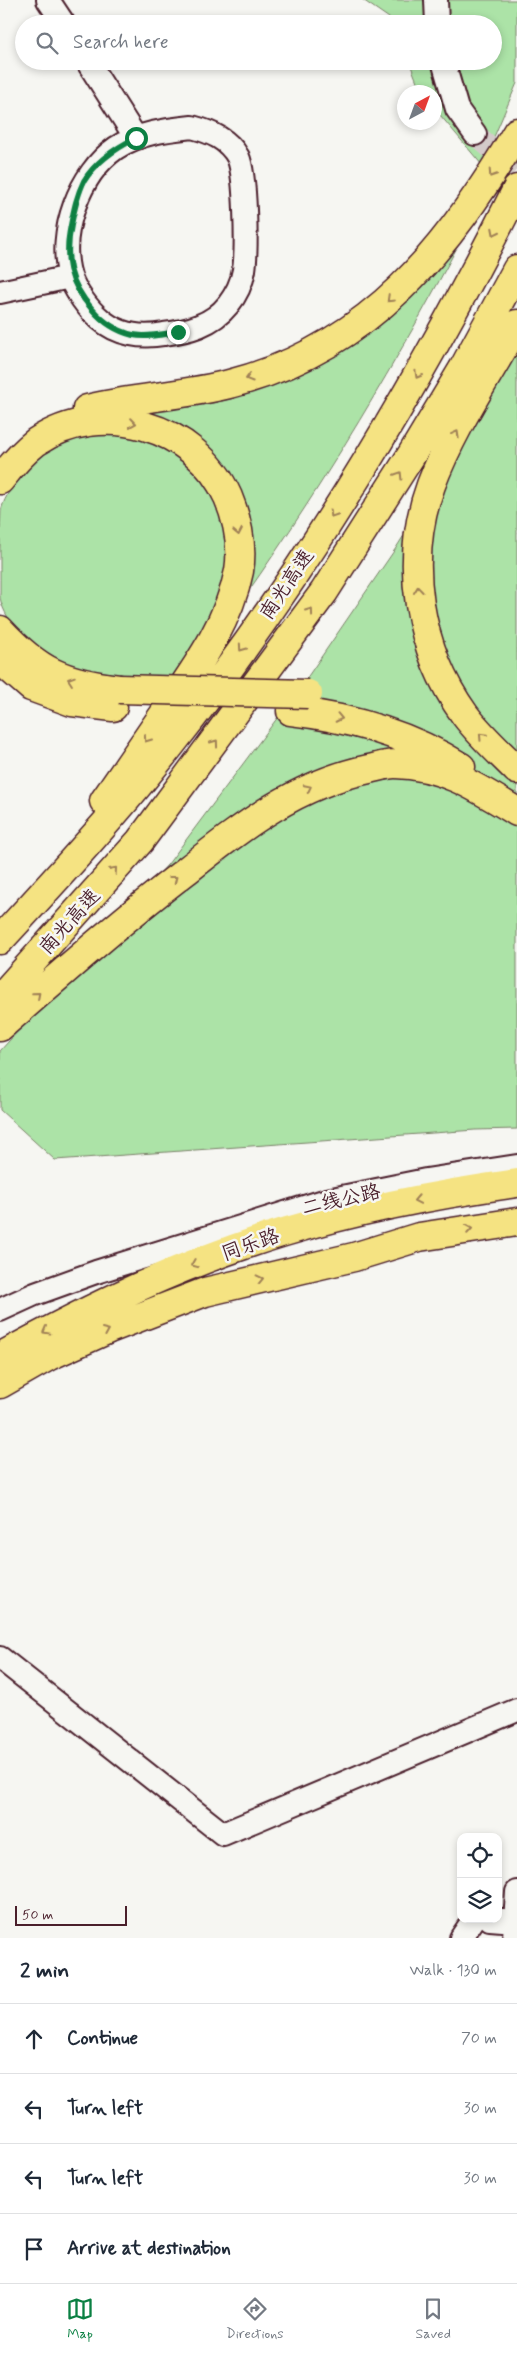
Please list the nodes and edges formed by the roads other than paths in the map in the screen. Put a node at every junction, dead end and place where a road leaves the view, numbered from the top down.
1 (48, 0) edge
2 (436, 0) edge
3 (58, 15) edge
4 (437, 15) edge
5 (93, 70) edge
6 (446, 70) edge
7 (517, 132) edge
8 (475, 134) tunnel mouth
9 (136, 138) junction
10 (517, 189) edge
11 (517, 269) edge
12 (70, 277) junction
13 (0, 292) edge
14 (517, 324) edge
15 (0, 452) edge
16 (0, 480) edge
17 (0, 630) edge
18 (0, 660) edge
19 (116, 698) junction
20 (299, 702) junction
21 (517, 770) edge
22 (517, 787) edge
23 (517, 811) edge
24 (25, 913) junction
25 (0, 940) edge
26 (0, 998) edge
27 (0, 1027) edge
28 (517, 1166) edge
29 (517, 1183) edge
30 (517, 1222) edge
31 (0, 1310) edge
32 (0, 1357) edge
33 (0, 1384) edge
34 (0, 1658) edge
35 (517, 1710) edge
36 (517, 1892) edge
37 (471, 1923) edge
38 (499, 1923) edge
39 (515, 1930) edge
40 (461, 1938) edge

1 - 3 street
2 - 4 street
5 - 9 street
6 - 8 street
7 -> 15 main road
9 - 12 street
9 - 12 street
10 -> 24 main road, 南光高速
26 -> 11 main road, 南光高速
12 - 13 street
21 -> 14 main road
16 -> 24 main road
19 -> 17 main road
18 - 19 main road
19 - 20 main road, bridge
20 - 22 main road
20 -> 23 main road
27 -> 23 main road
24 - 25 main road, 南光高速
28 - 31 street, 二线公路
29 -> 32 main road, 同乐路
33 -> 30 main road, 同乐路
34 - 35 street
36 - 39 street
37 - 40 street
38 - 39 street

